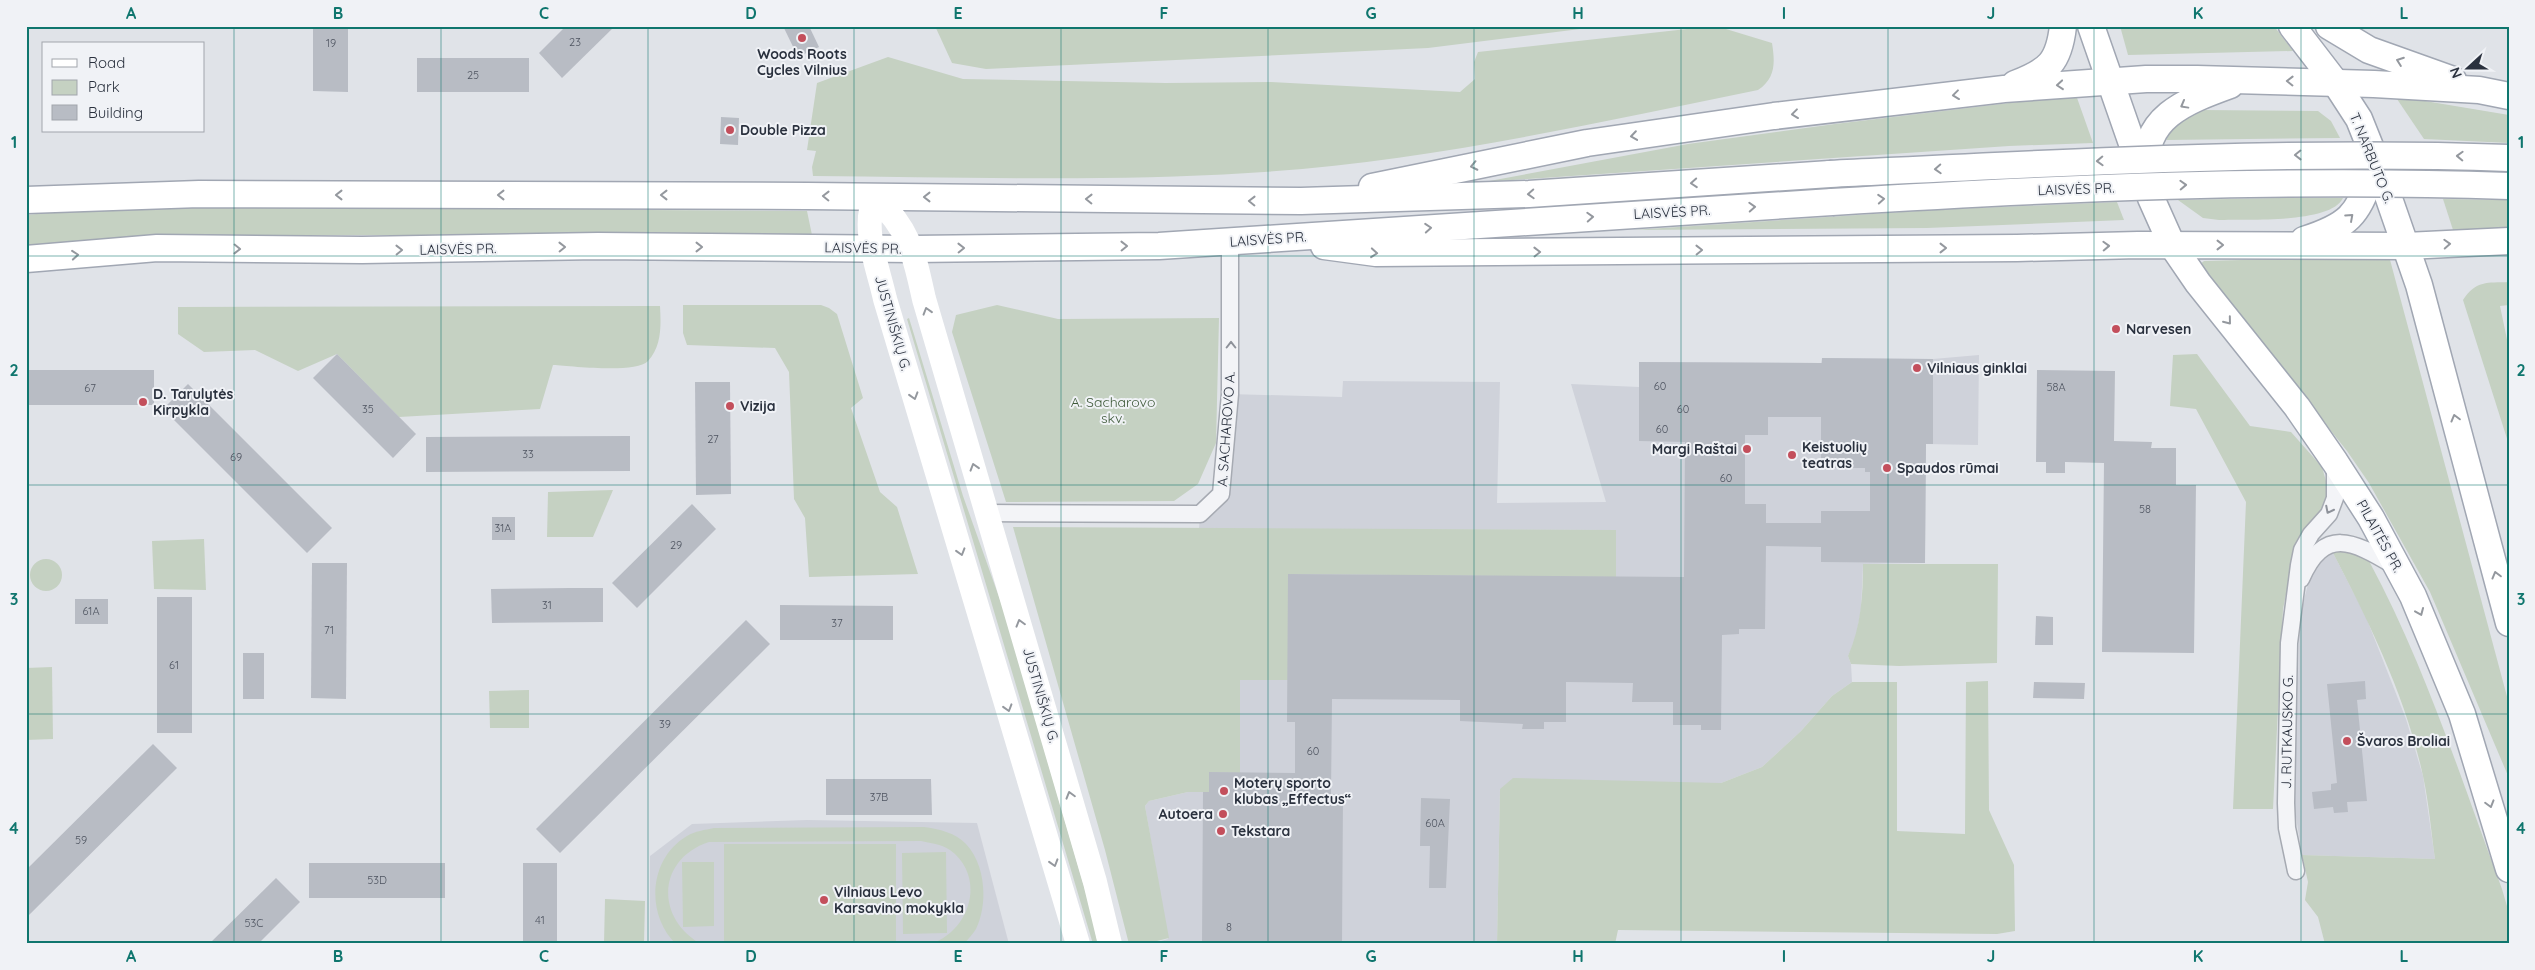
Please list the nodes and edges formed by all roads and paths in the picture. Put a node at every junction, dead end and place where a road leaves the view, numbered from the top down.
1 (2063, 26) edge
2 (2091, 26) edge
3 (2292, 26) edge
4 (2329, 26) edge
5 (2245, 80) junction
6 (2108, 81) junction
7 (2335, 82) junction
8 (2004, 89) junction
9 (2479, 90) junction
10 (2509, 96) edge
11 (2509, 158) edge
12 (2377, 164) junction
13 (2509, 186) edge
14 (875, 197) junction
15 (2151, 198) junction
16 (26, 200) edge
17 (1300, 201) junction
18 (1274, 238) junction
19 (2509, 241) edge
20 (1230, 242) junction
21 (2172, 245) junction
22 (2291, 245) junction
23 (2406, 246) junction
24 (874, 248) junction
25 (912, 249) junction
26 (26, 259) edge
27 (2335, 462) junction
28 (988, 513) junction
29 (2399, 568) junction
30 (2295, 593) junction
31 (2509, 622) edge
32 (2509, 869) edge
33 (2296, 871) dead end
34 (1078, 944) edge
35 (1110, 944) edge

1 - 8 main road
2 - 6 main road
3 - 7 main road, T. NARBUTO G.
9 -> 4 main road
5 - 6 main road, LAISVĖS PR.
7 -> 5 main road, LAISVĖS PR.
5 -> 15 main road
6 -> 8 main road, LAISVĖS PR.
6 - 15 main road
7 - 9 main road, LAISVĖS PR.
7 - 12 main road, T. NARBUTO G.
8 -> 17 main road, LAISVĖS PR.
9 - 10 main road, LAISVĖS PR.
11 -> 17 main road, LAISVĖS PR., bridge
22 -> 12 main road
12 - 23 main road, T. NARBUTO G.
18 -> 13 main road, LAISVĖS PR., bridge
14 -> 16 main road, LAISVĖS PR.
17 -> 14 main road, LAISVĖS PR.
14 - 24 main road, JUSTINIŠKIŲ G.
14 - 25 main road, JUSTINIŠKIŲ G.
15 - 21 main road
18 - 20 main road, LAISVĖS PR.
18 -> 21 main road
23 -> 19 main road
25 -> 20 main road, LAISVĖS PR.
28 -> 20 street, A. SACHAROVO A.
21 -> 22 main road
21 -> 27 main road, PILAITĖS PR.
22 - 23 main road
31 -> 23 main road
24 - 25 main road, LAISVĖS PR.
26 -> 24 main road, LAISVĖS PR.
24 -> 34 main road, JUSTINIŠKIŲ G.
28 -> 25 main road, JUSTINIŠKIŲ G.
27 - 29 main road, PILAITĖS PR.
27 -> 30 street, J. RUTKAUSKO G.
35 -> 28 main road, JUSTINIŠKIŲ G.
29 - 30 street, J. RUTKAUSKO G.
29 -> 32 main road, PILAITĖS PR.
30 - 33 street, J. RUTKAUSKO G.

